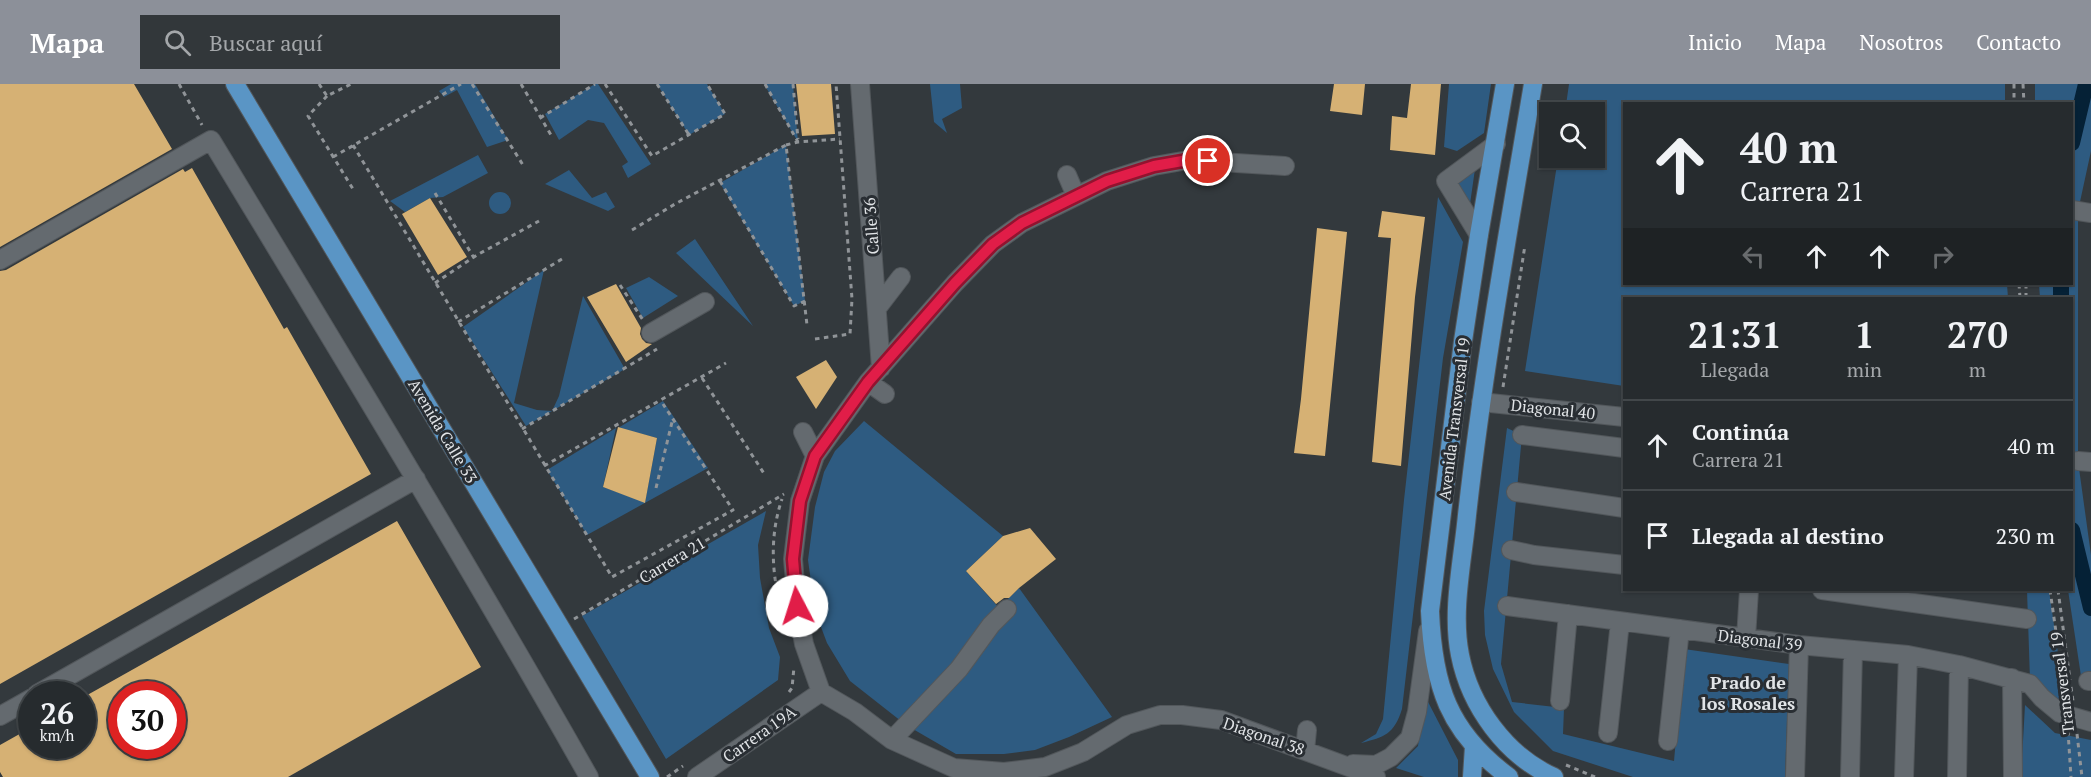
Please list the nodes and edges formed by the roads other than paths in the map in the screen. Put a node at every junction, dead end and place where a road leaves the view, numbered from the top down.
1 (235, 84) edge
2 (860, 84) edge
3 (1505, 84) edge
4 (1533, 84) edge
5 (1496, 144) junction
6 (1285, 166) dead end
7 (1067, 175) dead end
8 (1077, 196) junction
9 (2073, 210) edge
10 (2091, 213) edge
11 (1479, 235) junction
12 (0, 260) edge
13 (901, 277) dead end
14 (705, 302) dead end
15 (878, 307) junction
16 (651, 333) road end
17 (881, 368) junction
18 (868, 382) junction
19 (885, 394) dead end
20 (1481, 402) junction
21 (1623, 417) edge
22 (803, 432) dead end
23 (1522, 435) dead end
24 (1623, 448) edge
25 (815, 456) junction
26 (416, 479) junction
27 (1516, 492) dead end
28 (1623, 507) edge
29 (1511, 550) dead end
30 (1623, 565) edge
31 (1749, 591) edge
32 (1829, 591) edge
33 (1507, 606) dead end
34 (1007, 609) dead end
35 (1430, 611) junction
36 (1568, 614) junction
37 (2027, 619) dead end
38 (1620, 622) junction
39 (1680, 629) junction
40 (1746, 638) junction
41 (1799, 645) junction
42 (1853, 650) junction
43 (1908, 655) junction
44 (1959, 665) junction
45 (2012, 678) junction
46 (60, 681) edge
47 (821, 692) junction
48 (1560, 701) dead end
49 (18, 706) edge
50 (0, 716) edge
51 (2091, 722) edge
52 (1307, 730) dead end
53 (1608, 733) dead end
54 (892, 740) junction
55 (1668, 741) dead end
56 (1474, 746) junction
57 (1305, 751) junction
58 (1342, 764) junction
59 (1557, 770) edge
60 (692, 771) edge
61 (589, 777) edge
62 (650, 777) edge
63 (1376, 777) edge
64 (1472, 777) edge
65 (1509, 777) edge
66 (1795, 777) edge
67 (1850, 777) edge
68 (1904, 777) edge
69 (1957, 777) edge
70 (2013, 777) edge

1 - 62 main road, Avenida Calle 33
2 - 15 street, Calle 36
3 - 5 main road, Avenida Transversal 19
4 - 20 main road, Avenida Transversal 19
5 - 11 main road, Avenida Transversal 19
5 - 11 street
6 - 8 street
7 - 8 street
8 - 17 street
9 - 10 street
11 - 35 main road, Avenida Transversal 19
12 - 26 street
13 - 15 street
14 - 16 street
15 - 17 street, Calle 36
17 - 18 street
18 - 19 street
18 - 25 street
20 - 21 street, Diagonal 40
20 - 59 main road, Avenida Transversal 19
22 - 25 street
23 - 24 street
25 - 47 street
26 - 46 street
26 - 61 street
27 - 28 street
29 - 30 street
31 - 40 street
32 - 37 street
33 - 36 street, Diagonal 39
34 - 54 street
35 - 56 main road, Avenida Transversal 19
35 - 58 street, Diagonal 38
36 - 38 street, Diagonal 39
36 - 48 street
38 - 39 street, Diagonal 39
38 - 53 street
39 - 40 street, Diagonal 39
39 - 55 street
40 - 41 street, Diagonal 39
41 - 42 street, Diagonal 39
41 - 66 street
42 - 43 street, Diagonal 39
42 - 67 street
43 - 44 street, Diagonal 39
43 - 68 street
44 - 45 street, Diagonal 39
44 - 69 street
45 - 51 street, Diagonal 39
45 - 70 street
47 - 54 street, Diagonal 38
47 - 60 street, Carrera 19A
49 - 50 street
52 - 57 street
54 - 57 street, Diagonal 38
56 - 64 main road
56 - 65 main road, Avenida Transversal 19
57 - 58 street, Diagonal 38
58 - 63 street, Diagonal 38

